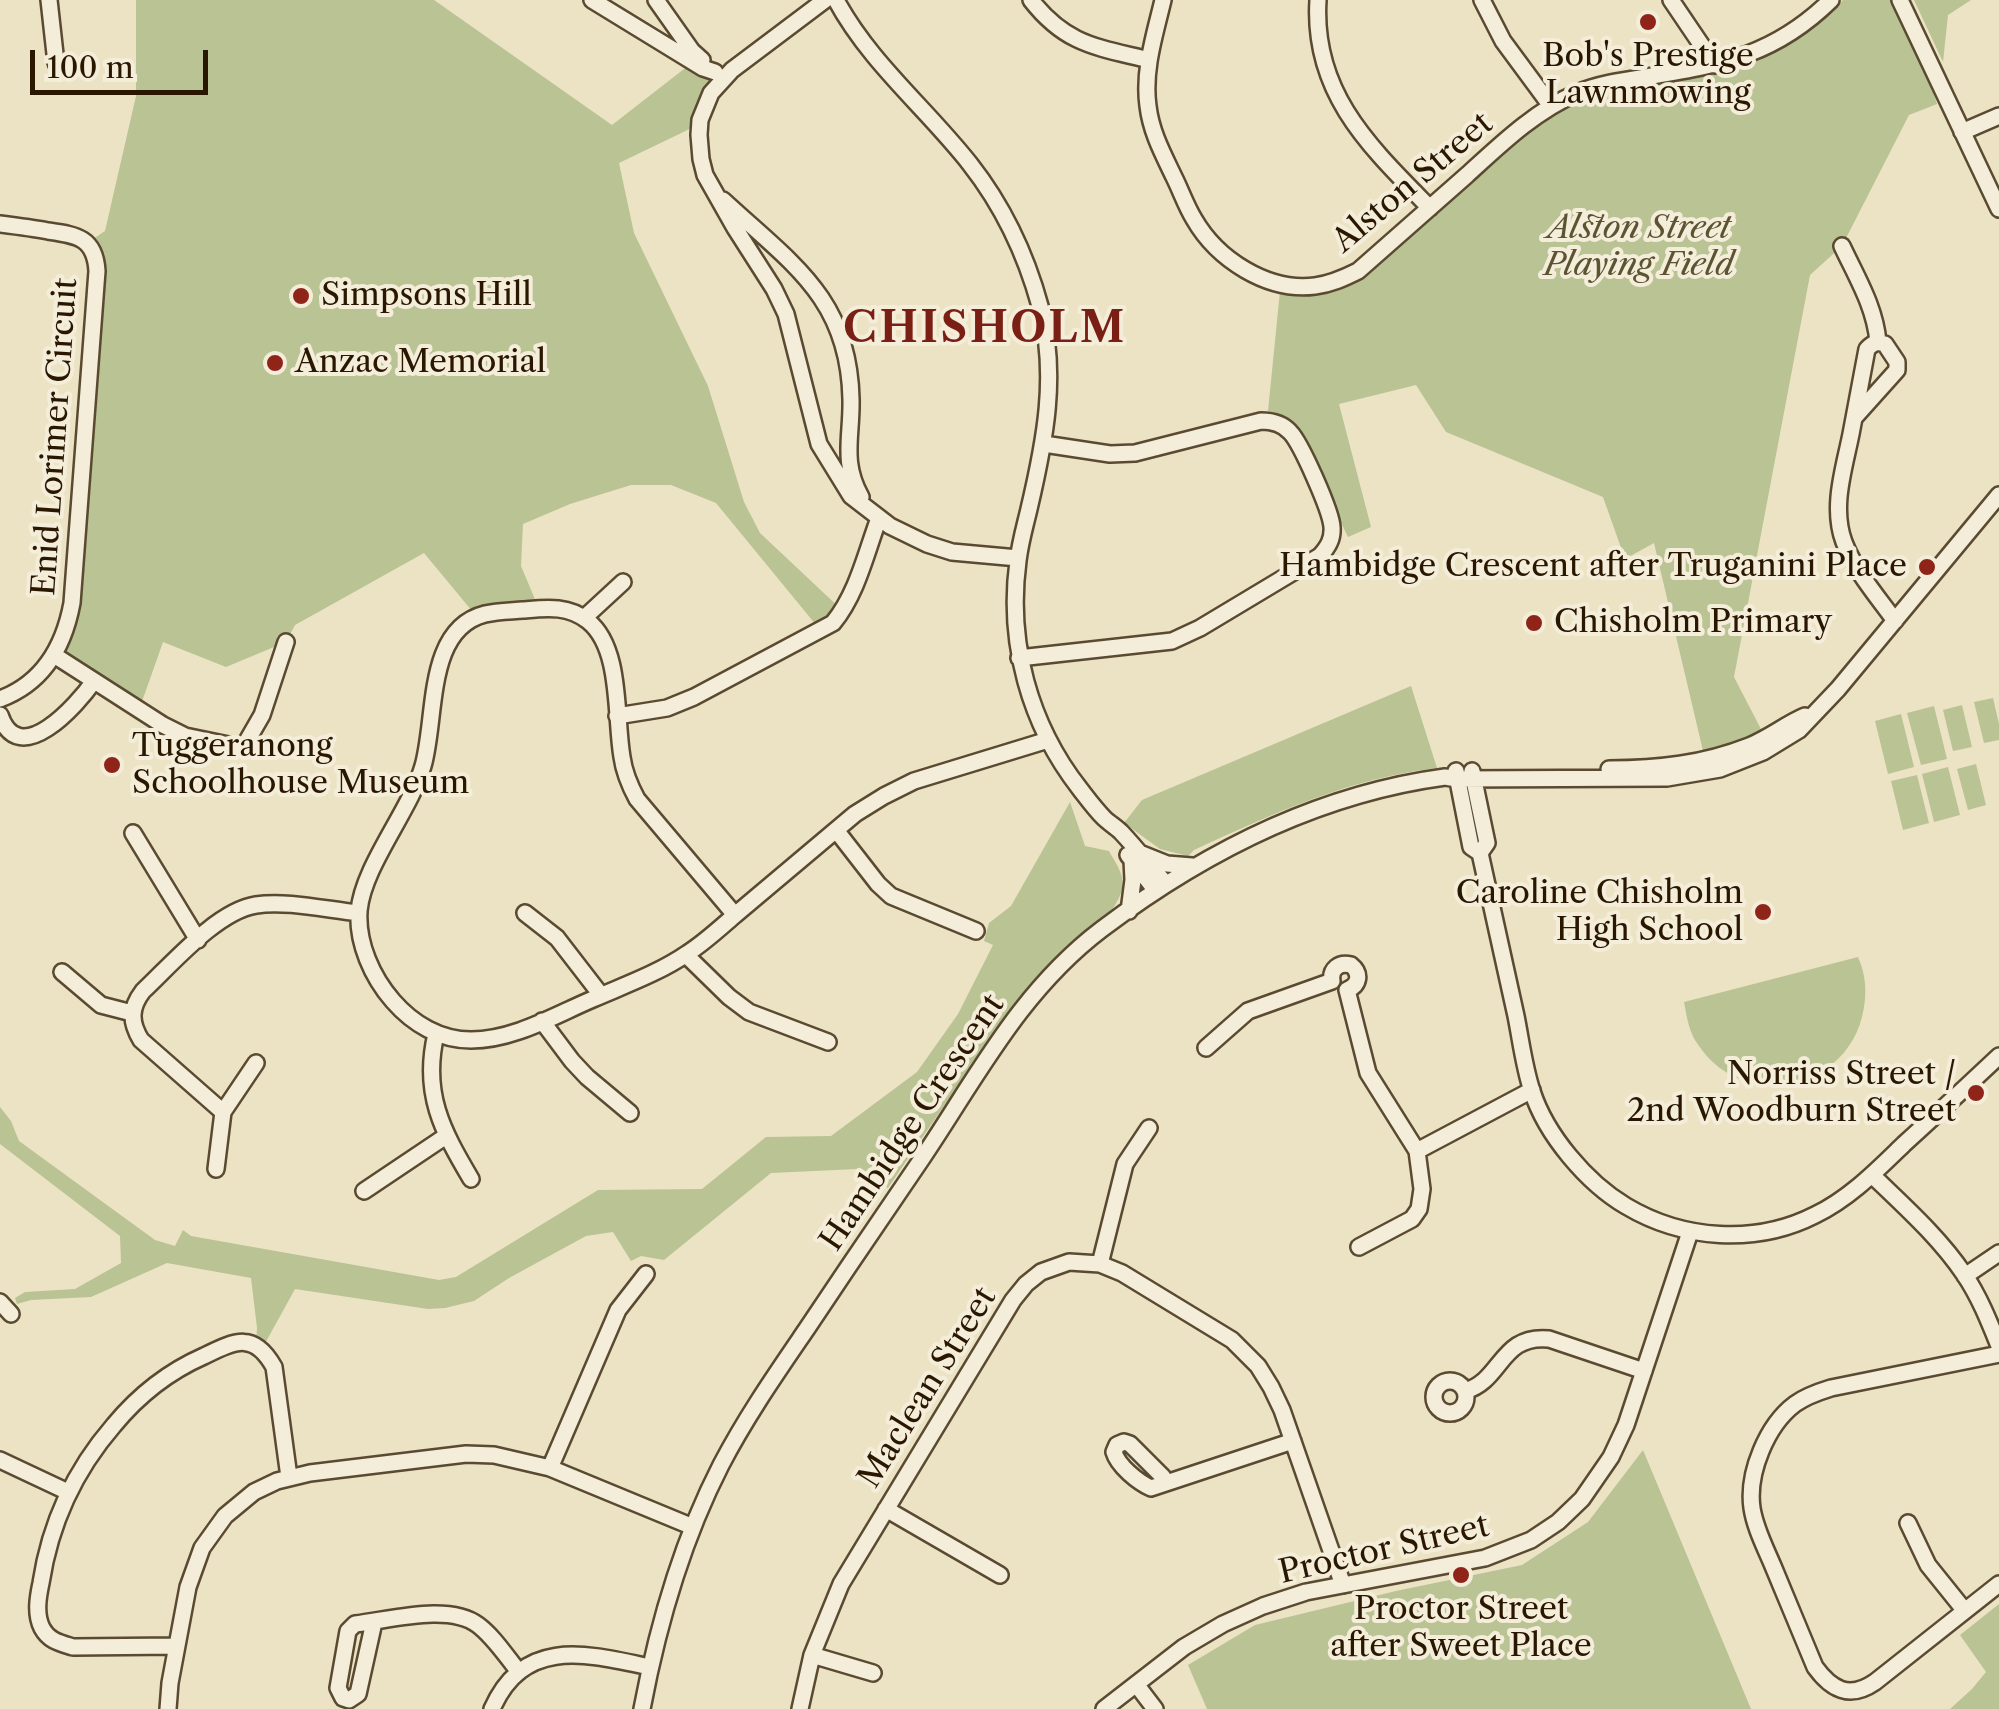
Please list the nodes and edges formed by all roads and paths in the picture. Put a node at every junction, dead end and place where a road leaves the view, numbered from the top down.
1 (48, 0) edge
2 (592, 0) edge
3 (656, 0) edge
4 (826, 0) edge
5 (836, 0) edge
6 (1030, 0) edge
7 (1163, 0) edge
8 (1318, 0) edge
9 (1482, 0) edge
10 (1671, 0) edge
11 (1832, 0) edge
12 (1900, 0) edge
13 (1150, 60) junction
14 (56, 63) dead end
15 (1716, 66) junction
16 (719, 75) junction
17 (1552, 106) junction
18 (1999, 116) edge
19 (1962, 132) junction
20 (712, 190) junction
21 (1430, 208) junction
22 (1999, 209) edge
23 (0, 224) edge
24 (1842, 246) dead end
25 (1878, 342) junction
26 (1854, 418) junction
27 (1044, 444) junction
28 (1999, 495) edge
29 (875, 515) junction
30 (1018, 558) junction
31 (623, 582) dead end
32 (584, 618) junction
33 (1895, 621) junction
34 (286, 642) dead end
35 (54, 655) junction
36 (1019, 658) junction
37 (94, 681) junction
38 (0, 699) edge
39 (0, 716) edge
40 (617, 716) junction
41 (1048, 740) junction
42 (1461, 775) junction
43 (836, 830) junction
44 (133, 833) dead end
45 (1135, 856) junction
46 (1195, 866) junction
47 (1160, 888) junction
48 (1129, 911) junction
49 (359, 913) junction
50 (525, 913) dead end
51 (736, 915) junction
52 (976, 931) dead end
53 (198, 940) junction
54 (686, 955) junction
55 (62, 972) dead end
56 (601, 995) junction
57 (132, 1013) junction
58 (542, 1021) junction
59 (436, 1034) junction
60 (828, 1042) dead end
61 (1206, 1048) dead end
62 (1999, 1056) edge
63 (256, 1063) dead end
64 (1532, 1090) junction
65 (222, 1112) junction
66 (630, 1113) dead end
67 (1149, 1128) dead end
68 (446, 1136) junction
69 (1417, 1150) junction
70 (216, 1169) dead end
71 (1872, 1175) junction
72 (470, 1179) dead end
73 (364, 1191) dead end
74 (1690, 1232) junction
75 (1359, 1247) dead end
76 (1999, 1253) edge
77 (1100, 1264) junction
78 (646, 1274) dead end
79 (1965, 1276) junction
80 (1999, 1346) edge
81 (1999, 1354) edge
82 (1644, 1370) junction
83 (1464, 1391) dead end
84 (1292, 1442) junction
85 (0, 1460) edge
86 (550, 1468) junction
87 (289, 1477) junction
88 (1162, 1484) dead end
89 (68, 1492) junction
90 (886, 1509) junction
91 (1908, 1523) dead end
92 (693, 1527) junction
93 (1000, 1574) dead end
94 (1999, 1584) edge
95 (1344, 1585) junction
96 (1964, 1611) junction
97 (374, 1622) junction
98 (177, 1646) junction
99 (812, 1655) junction
100 (650, 1667) junction
101 (519, 1672) junction
102 (873, 1673) dead end
103 (1136, 1684) junction
104 (168, 1709) edge
105 (492, 1709) edge
106 (642, 1709) edge
107 (800, 1709) edge
108 (1104, 1709) edge
109 (1155, 1709) edge

1 - 14 street
2 - 16 street
3 - 16 street
4 - 16 street
5 - 27 street
6 - 13 street
7 - 13 street, Alston Street
8 - 21 street
9 - 17 street
10 - 15 street
11 - 15 street, Alston Street
12 - 19 street
13 - 21 street, Alston Street
15 - 17 street, Alston Street
16 - 20 street
17 - 21 street, Alston Street
18 - 19 street
19 - 22 street
20 - 29 street
20 - 29 street
23 - 35 street, Enid Lorimer Circuit
24 - 25 street
25 - 26 street
25 - 26 street
26 - 33 street
27 - 30 street
27 - 36 street
28 - 33 street, Hambidge Crescent
29 - 30 street
29 - 40 street
30 - 36 street
31 - 32 street
32 - 40 street
32 - 49 street
33 - 42 street, Hambidge Crescent
34 - 37 street
35 - 37 street
35 - 38 street, Enid Lorimer Circuit
36 - 41 street
37 - 39 street
40 - 51 street
41 - 43 street
41 - 45 street
42 - 46 street, Hambidge Crescent
42 - 64 street
43 - 51 street
43 - 52 street
44 - 53 street
45 - 46 street
45 - 47 street
45 - 48 street
46 - 47 street, Hambidge Crescent
47 - 48 street, Hambidge Crescent
48 - 92 street, Hambidge Crescent
49 - 53 street
49 - 59 street
50 - 56 street
51 - 54 street
53 - 57 street
54 - 56 street
54 - 60 street
55 - 57 street
56 - 58 street
57 - 65 street
58 - 59 street
58 - 66 street
59 - 68 street
61 - 69 street
62 - 71 street
63 - 65 street
64 - 69 street
64 - 74 street
65 - 70 street
67 - 77 street
68 - 72 street
68 - 73 street
69 - 75 street
71 - 74 street
71 - 79 street
74 - 82 street, Proctor Street
76 - 79 street
77 - 84 street
77 - 90 street, Maclean Street
78 - 86 street
79 - 80 street
81 - 96 street
82 - 83 street
82 - 95 street, Proctor Street
84 - 88 street
84 - 95 street
85 - 89 street
86 - 87 street
86 - 92 street
87 - 89 street
87 - 98 street
89 - 98 street
90 - 93 street
90 - 99 street, Maclean Street
91 - 96 street
92 - 100 street, Hambidge Crescent
94 - 96 street
95 - 103 street, Proctor Street
97 - 97 street
97 - 101 street
98 - 104 street
99 - 102 street
99 - 107 street, Maclean Street
100 - 101 street
100 - 106 street, Hambidge Crescent
101 - 105 street
103 - 108 street, Proctor Street
103 - 109 street

